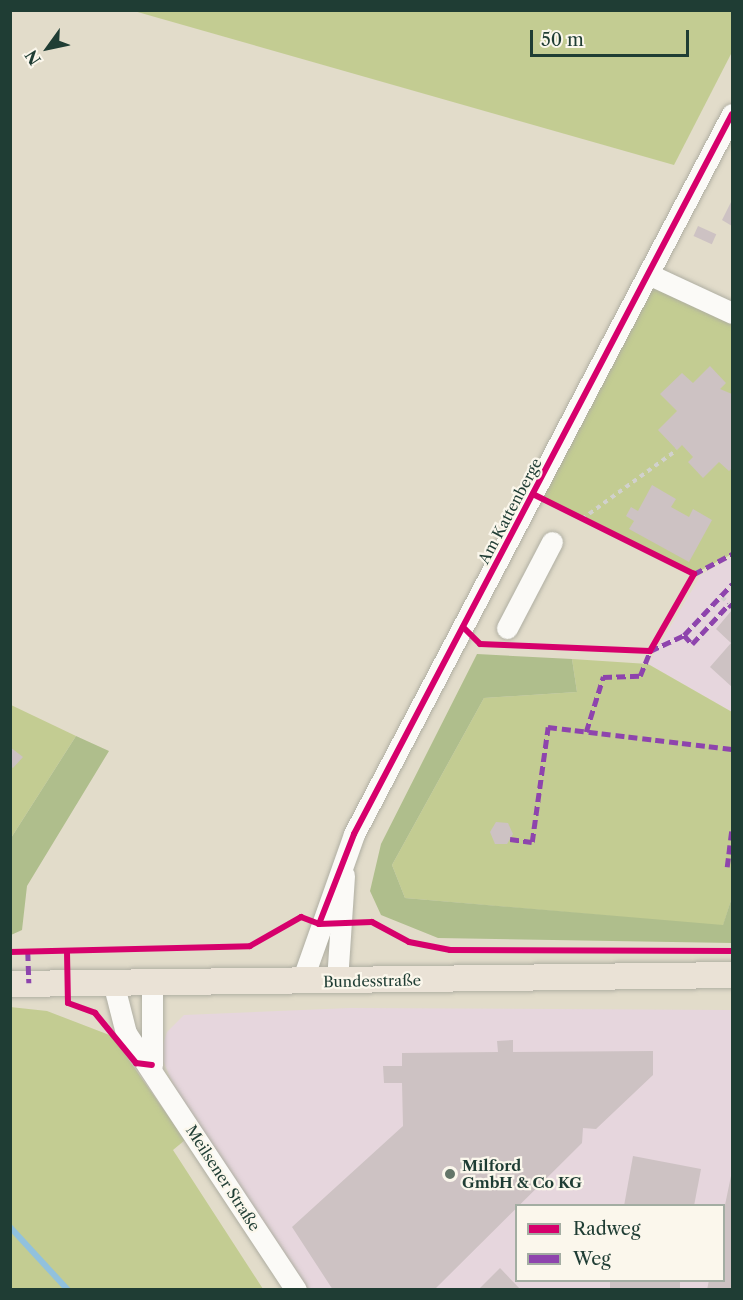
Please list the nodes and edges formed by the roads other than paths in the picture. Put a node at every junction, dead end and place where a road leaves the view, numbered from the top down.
1 (732, 114) edge
2 (648, 274) junction
3 (732, 313) edge
4 (552, 542) dead end
5 (507, 628) dead end
6 (345, 862) junction
7 (732, 975) edge
8 (302, 981) junction
9 (337, 981) junction
10 (113, 982) junction
11 (152, 983) junction
12 (10, 984) edge
13 (152, 1065) junction
14 (296, 1290) edge

1 - 2 street, Am Kattenberge
2 - 3 street
2 - 6 street, Am Kattenberge
4 - 5 street
6 - 8 street, Am Kattenberge
6 - 9 street, Am Kattenberge
7 - 9 main road, Bundesstraße
8 - 9 main road, Bundesstraße
8 - 11 main road, Bundesstraße
10 - 11 main road, Bundesstraße
10 - 12 main road, Bundesstraße
10 - 13 street, Meilsener Straße
11 - 13 street
13 - 14 street, Meilsener Straße

